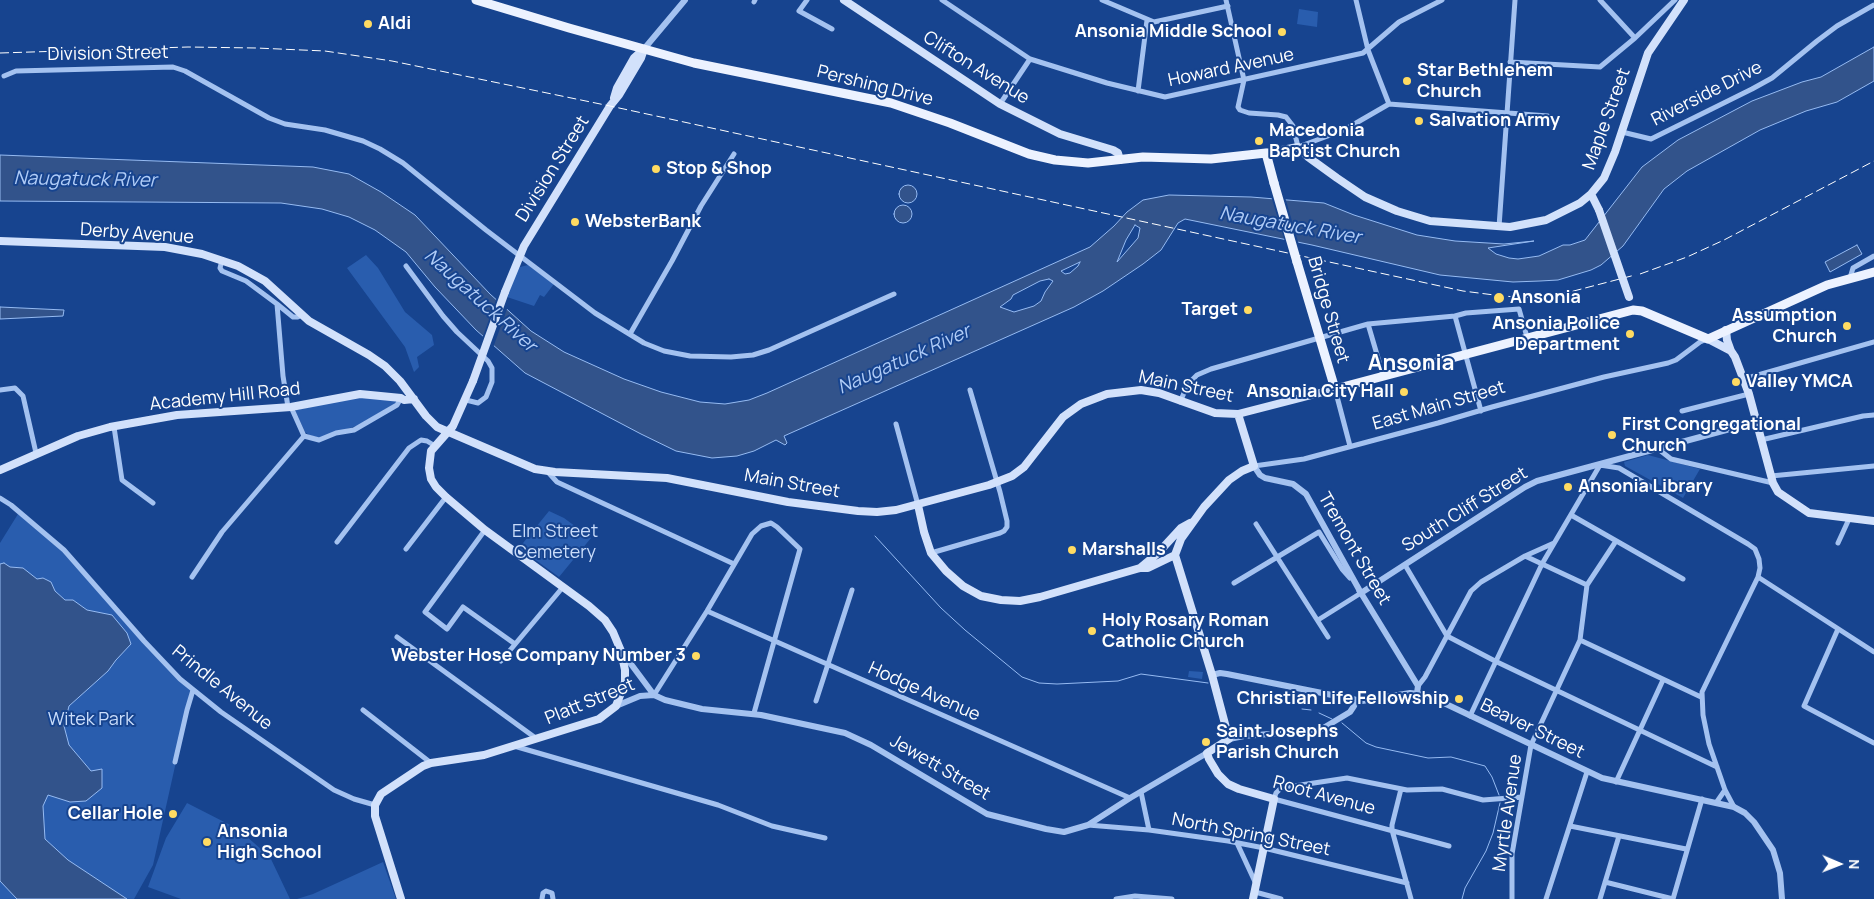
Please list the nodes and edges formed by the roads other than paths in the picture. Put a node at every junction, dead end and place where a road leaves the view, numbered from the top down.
1 (476, 0) edge
2 (685, 0) edge
3 (807, 0) edge
4 (844, 0) edge
5 (942, 0) edge
6 (1102, 0) edge
7 (1120, 0) edge
8 (1356, 0) edge
9 (1442, 0) edge
10 (1516, 0) edge
11 (1600, 0) edge
12 (1675, 0) edge
13 (1684, 0) edge
14 (1432, 2) edge
15 (1227, 3) edge
16 (1874, 5) edge
17 (1122, 9) junction
18 (1147, 20) junction
19 (832, 29) dead end
20 (1635, 38) junction
21 (644, 49) junction
22 (1368, 50) junction
23 (1030, 59) junction
24 (1510, 62) junction
25 (4, 76) dead end
26 (1244, 80) junction
27 (1138, 91) junction
28 (1000, 104) junction
29 (1389, 104) junction
30 (1506, 112) junction
31 (1548, 116) dead end
32 (1622, 132) junction
33 (1100, 147) junction
34 (1298, 147) junction
35 (734, 154) dead end
36 (1266, 154) junction
37 (1120, 160) junction
38 (1106, 161) junction
39 (1591, 194) junction
40 (1499, 227) junction
41 (0, 241) edge
42 (519, 255) junction
43 (1874, 256) edge
44 (222, 260) junction
45 (406, 266) dead end
46 (1874, 272) edge
47 (1850, 278) junction
48 (894, 294) dead end
49 (277, 304) junction
50 (1634, 310) junction
51 (301, 315) junction
52 (1455, 316) junction
53 (1368, 324) junction
54 (1726, 330) junction
55 (630, 334) junction
56 (1527, 337) junction
57 (1319, 338) junction
58 (1708, 339) junction
59 (1874, 342) edge
60 (1732, 350) junction
61 (1465, 353) junction
62 (1384, 375) junction
63 (1744, 379) junction
64 (1335, 389) junction
65 (0, 390) edge
66 (970, 390) dead end
67 (1749, 394) junction
68 (412, 396) junction
69 (401, 398) junction
70 (466, 400) junction
71 (1180, 402) junction
72 (290, 407) junction
73 (1481, 411) junction
74 (1682, 411) dead end
75 (1238, 414) junction
76 (1874, 415) edge
77 (1756, 422) junction
78 (896, 424) dead end
79 (114, 427) junction
80 (448, 432) junction
81 (304, 436) junction
82 (1761, 440) junction
83 (435, 446) junction
84 (1350, 446) junction
85 (1657, 448) junction
86 (36, 453) junction
87 (1600, 465) junction
88 (1254, 466) junction
89 (1874, 466) edge
90 (0, 470) edge
91 (548, 471) junction
92 (1772, 479) junction
93 (996, 483) junction
94 (446, 497) junction
95 (0, 498) edge
96 (153, 503) dead end
97 (918, 505) junction
98 (1571, 514) junction
99 (1849, 519) junction
100 (1874, 521) edge
101 (1192, 522) junction
102 (1256, 524) dead end
103 (485, 530) junction
104 (338, 542) dead end
105 (1554, 542) junction
106 (1616, 542) junction
107 (1838, 543) dead end
108 (406, 549) dead end
109 (932, 553) junction
110 (1158, 553) junction
111 (1175, 554) junction
112 (1525, 556) junction
113 (1276, 557) junction
114 (734, 564) junction
115 (1542, 564) junction
116 (1405, 565) junction
117 (1140, 568) junction
118 (192, 577) dead end
119 (1758, 577) junction
120 (1683, 579) dead end
121 (1234, 583) dead end
122 (1587, 585) junction
123 (563, 587) junction
124 (852, 590) dead end
125 (1361, 593) junction
126 (707, 612) junction
127 (1318, 620) junction
128 (1838, 629) junction
129 (1447, 636) junction
130 (396, 637) dead end
131 (1328, 637) dead end
132 (1580, 640) junction
133 (774, 641) junction
134 (515, 644) junction
135 (621, 651) junction
136 (1874, 652) edge
137 (501, 661) dead end
138 (1495, 661) junction
139 (827, 665) junction
140 (1212, 675) junction
141 (1663, 680) junction
142 (1418, 686) junction
143 (194, 690) junction
144 (1557, 691) junction
145 (1417, 693) junction
146 (654, 695) junction
147 (1701, 697) junction
148 (1356, 700) junction
149 (816, 701) dead end
150 (616, 706) junction
151 (363, 710) dead end
152 (754, 714) junction
153 (1470, 716) junction
154 (1640, 730) junction
155 (537, 739) junction
156 (1229, 739) junction
157 (1874, 743) edge
158 (1531, 745) junction
159 (514, 746) junction
160 (1207, 754) junction
161 (175, 762) dead end
162 (431, 763) junction
163 (1717, 767) junction
164 (1587, 772) junction
165 (1616, 782) junction
166 (1401, 789) junction
167 (1725, 790) junction
168 (1141, 792) junction
169 (1522, 797) junction
170 (1130, 798) junction
171 (1274, 799) junction
172 (1702, 800) junction
173 (1716, 803) junction
174 (375, 804) junction
175 (1734, 807) junction
176 (1088, 825) junction
177 (1570, 826) junction
178 (1149, 830) junction
179 (1392, 830) junction
180 (1619, 836) junction
181 (826, 838) dead end
182 (1237, 843) junction
183 (1449, 846) dead end
184 (1264, 848) junction
185 (1686, 849) junction
186 (1605, 882) junction
187 (1407, 883) junction
188 (1255, 892) edge
189 (401, 899) edge
190 (542, 899) edge
191 (553, 899) edge
192 (1116, 899) edge
193 (1172, 899) edge
194 (1281, 899) edge
195 (1411, 899) edge
196 (1512, 899) edge
197 (1546, 899) edge
198 (1600, 899) edge
199 (1673, 899) edge
200 (1782, 899) edge

1 - 21 main road, Pershing Drive
2 - 21 street, Division Street
3 - 19 street
4 - 28 main road, Clifton Avenue
5 - 23 street, Howard Avenue
6 - 17 street
7 - 17 street
8 - 22 street
9 - 14 street, Howard Avenue
10 - 24 street
11 - 20 street
12 - 20 street
13 - 32 main road, Maple Street
14 - 22 street, Howard Avenue
15 - 18 street
15 - 26 street
16 - 32 street, Riverside Drive
17 - 18 street
18 - 27 street
20 - 24 street
21 - 38 main road, Pershing Drive
21 - 42 main road, Division Street
22 - 26 street, Howard Avenue
22 - 29 street
23 - 27 street, Howard Avenue
23 - 28 street
24 - 30 street
25 - 42 street, Division Street
26 - 27 street, Howard Avenue
26 - 34 street
28 - 33 main road, Clifton Avenue
29 - 30 street
29 - 34 street
30 - 31 street
30 - 40 street
32 - 39 main road, Maple Street
33 - 37 main road, Clifton Avenue
33 - 38 main road
34 - 36 main road, Pershing Drive
34 - 40 main road
35 - 55 street
36 - 37 main road, Pershing Drive
36 - 57 main road, Bridge Street, bridge
37 - 38 main road, Pershing Drive
39 - 40 main road
39 - 50 main road, Maple Street, bridge
41 - 44 main road, Derby Avenue
42 - 55 street
42 - 70 main road, Division Street, bridge
43 - 47 street
44 - 49 street
44 - 51 main road, Derby Avenue
45 - 70 street
46 - 47 main road
47 - 54 main road
48 - 55 street
49 - 51 street
49 - 72 street
50 - 56 main road, Main Street
50 - 58 main road
51 - 68 main road, Derby Avenue
52 - 53 street
52 - 56 street
52 - 61 street
53 - 57 street
53 - 62 street
54 - 58 main road
54 - 60 main road
56 - 61 main road, Main Street
57 - 64 main road, Bridge Street
57 - 71 street
58 - 60 main road
58 - 73 street, East Main Street
59 - 63 street
60 - 63 main road
61 - 62 main road, Main Street
61 - 73 street
62 - 64 main road, Main Street
63 - 67 main road
64 - 75 main road, Main Street
64 - 84 street, Bridge Street
65 - 86 street
66 - 93 street
67 - 74 street
67 - 77 main road
68 - 69 main road
68 - 80 main road, Derby Avenue
69 - 72 main road, Academy Hill Road
69 - 81 street
70 - 80 main road, Division Street
71 - 75 main road, Main Street
71 - 93 main road, Main Street
72 - 79 main road, Academy Hill Road
72 - 81 street
73 - 84 street, East Main Street
75 - 88 main road
76 - 82 street
77 - 82 main road
77 - 85 street, South Cliff Street
78 - 97 street
79 - 86 main road, Academy Hill Road
79 - 96 street
80 - 83 main road, Division Street
80 - 91 main road, Main Street
81 - 118 street
82 - 92 main road
83 - 94 main road
83 - 104 street
84 - 88 street, East Main Street
85 - 87 street, South Cliff Street
85 - 92 street
86 - 90 main road, Academy Hill Road
87 - 98 street
87 - 116 street, South Cliff Street
87 - 119 street
88 - 101 main road, East Main Street
88 - 125 street, Tremont Street
89 - 92 street
91 - 97 main road, Main Street
91 - 114 street
92 - 99 main road
93 - 97 main road, Main Street
93 - 109 street
94 - 103 main road
94 - 108 street
95 - 143 street, Prindle Avenue
97 - 109 main road
98 - 105 street
98 - 106 street
99 - 100 main road
99 - 107 street
101 - 110 main road, East Main Street
101 - 111 main road, East Main Street
102 - 113 street
103 - 123 main road
103 - 134 street
105 - 112 street
105 - 115 street
106 - 120 street
106 - 122 street, Myrtle Avenue
109 - 117 main road
110 - 111 main road
110 - 117 main road, East Main Street
111 - 117 main road
111 - 140 main road
112 - 115 street
112 - 129 street
113 - 121 street
113 - 125 street
113 - 127 street
114 - 126 street, Platt Street
114 - 133 street, Platt Street
115 - 122 street
115 - 138 street
116 - 125 street, South Cliff Street
116 - 129 street
119 - 128 street
119 - 147 street
122 - 132 street, Myrtle Avenue
123 - 134 street
123 - 135 main road
124 - 139 street
125 - 127 street, South Cliff Street
125 - 142 street, Tremont Street
126 - 133 street, Hodge Avenue
126 - 146 street, Platt Street
127 - 131 street
128 - 136 street
128 - 157 street
129 - 138 street
129 - 142 street
130 - 155 street
132 - 141 street
132 - 144 street, Myrtle Avenue
133 - 139 street, Hodge Avenue
133 - 152 street
134 - 137 street
135 - 146 street
135 - 150 main road
138 - 144 street
138 - 153 street
139 - 149 street
139 - 170 street, Hodge Avenue
140 - 148 street, Beaver Street
140 - 156 main road
141 - 147 street
141 - 154 street
142 - 145 street
143 - 161 street
143 - 174 street, Prindle Avenue
144 - 154 street
144 - 158 street, Myrtle Avenue
145 - 148 street, Beaver Street
145 - 153 street, Beaver Street
146 - 150 street, Platt Street
146 - 152 street, Jewett Street
147 - 163 street
148 - 156 street, Jewett Street
150 - 155 main road, Platt Street
151 - 162 street
152 - 176 street, Jewett Street
153 - 158 street, Beaver Street
154 - 163 street
154 - 165 street
155 - 159 main road, Platt Street
156 - 160 main road, Jewett Street
158 - 164 street, Beaver Street
158 - 169 street, Myrtle Avenue
159 - 162 main road, Platt Street
159 - 181 street
160 - 168 street, Jewett Street
160 - 171 main road, Root Avenue
162 - 174 main road, Platt Street
163 - 167 street
164 - 165 street, Beaver Street
164 - 177 street
165 - 172 street, Beaver Street
166 - 169 street
166 - 171 street
166 - 179 street
167 - 173 street
167 - 175 street
168 - 170 street, Jewett Street
168 - 178 street
169 - 196 street, Myrtle Avenue
170 - 176 street, Jewett Street
171 - 179 street, Root Avenue
171 - 184 main road
172 - 173 street, Beaver Street
172 - 185 street
173 - 175 street, Beaver Street
174 - 189 main road
175 - 200 street, Beaver Street
176 - 178 street, North Spring Street
177 - 180 street
177 - 197 street
178 - 182 street, North Spring Street
179 - 183 street, Root Avenue
179 - 187 street
180 - 185 street
180 - 186 street
182 - 184 street, North Spring Street
182 - 188 street
184 - 187 street, North Spring Street
184 - 188 main road
185 - 199 street
186 - 198 street
186 - 199 street
187 - 195 street
188 - 194 street
190 - 191 street
192 - 193 street

